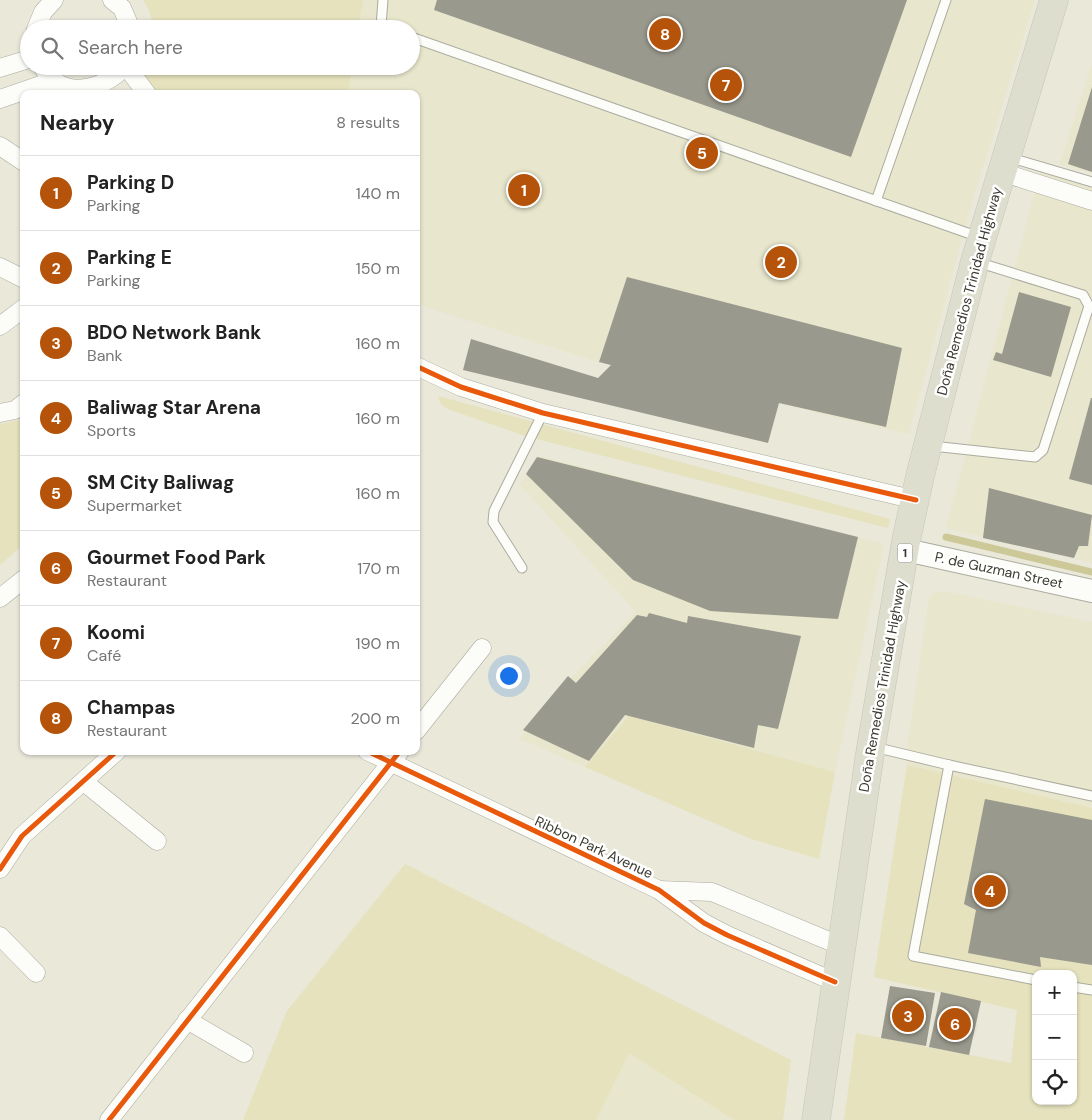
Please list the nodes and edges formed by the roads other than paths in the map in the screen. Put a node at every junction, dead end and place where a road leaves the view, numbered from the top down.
1 (54, 0) edge
2 (112, 0) edge
3 (383, 0) edge
4 (946, 0) edge
5 (1054, 0) edge
6 (40, 20) edge
7 (127, 20) edge
8 (381, 20) edge
9 (420, 39) edge
10 (20, 62) edge
11 (0, 68) edge
12 (50, 75) edge
13 (118, 75) edge
14 (133, 75) edge
15 (55, 80) junction
16 (26, 90) edge
17 (101, 90) edge
18 (144, 90) edge
19 (20, 92) edge
20 (0, 99) edge
21 (0, 146) edge
22 (20, 159) edge
23 (1004, 164) junction
24 (1092, 182) edge
25 (876, 201) junction
26 (1092, 201) edge
27 (978, 249) junction
28 (0, 267) edge
29 (20, 277) edge
30 (20, 311) edge
31 (0, 326) edge
32 (420, 368) edge
33 (20, 406) edge
34 (0, 413) edge
35 (543, 413) junction
36 (928, 446) junction
37 (916, 500) junction
38 (906, 550) junction
39 (522, 568) dead end
40 (20, 582) edge
41 (1092, 591) edge
42 (0, 598) edge
43 (482, 648) dead end
44 (420, 726) edge
45 (871, 747) junction
46 (113, 755) edge
47 (395, 758) edge
48 (949, 766) junction
49 (84, 782) junction
50 (1092, 796) edge
51 (157, 841) dead end
52 (0, 869) edge
53 (659, 890) junction
54 (0, 936) edge
55 (841, 946) junction
56 (36, 973) dead end
57 (1032, 979) edge
58 (835, 982) junction
59 (1077, 988) edge
60 (1092, 990) edge
61 (187, 1020) junction
62 (244, 1053) dead end
63 (109, 1120) edge
64 (816, 1120) edge

1 - 6 street
2 - 7 street
3 - 8 lane
4 - 25 lane
5 - 23 highway, Doña Remedios Trinidad Highway / 1
9 - 25 lane
10 - 11 street
12 - 15 street
13 - 17 street
14 - 18 street
15 - 16 street
15 - 17 street
19 - 20 street
21 - 22 street
23 - 24 lane
23 - 26 street
23 - 27 highway, Doña Remedios Trinidad Highway / 1
25 - 27 lane
27 - 36 highway, Doña Remedios Trinidad Highway / 1
27 - 36 lane
28 - 29 street
30 - 31 street
32 - 35 street
33 - 34 street
35 - 37 street
35 - 39 lane
36 - 37 highway, Doña Remedios Trinidad Highway / 1
37 - 38 highway, Doña Remedios Trinidad Highway / 1
38 - 41 street, P. de Guzman Street
38 - 45 highway, Doña Remedios Trinidad Highway / 1
40 - 42 street
43 - 44 street
45 - 48 lane
45 - 55 highway, Doña Remedios Trinidad Highway / 1
46 - 49 street
47 - 53 street, Ribbon Park Avenue
47 - 61 street
48 - 50 lane
48 - 57 lane
49 - 51 street
49 - 52 street
53 - 55 street, Ribbon Park Avenue
53 - 58 street, Ribbon Park Avenue
54 - 56 street
55 - 58 highway, Doña Remedios Trinidad Highway / 1
58 - 64 highway, Doña Remedios Trinidad Highway / 1
59 - 60 lane
61 - 62 street
61 - 63 street

